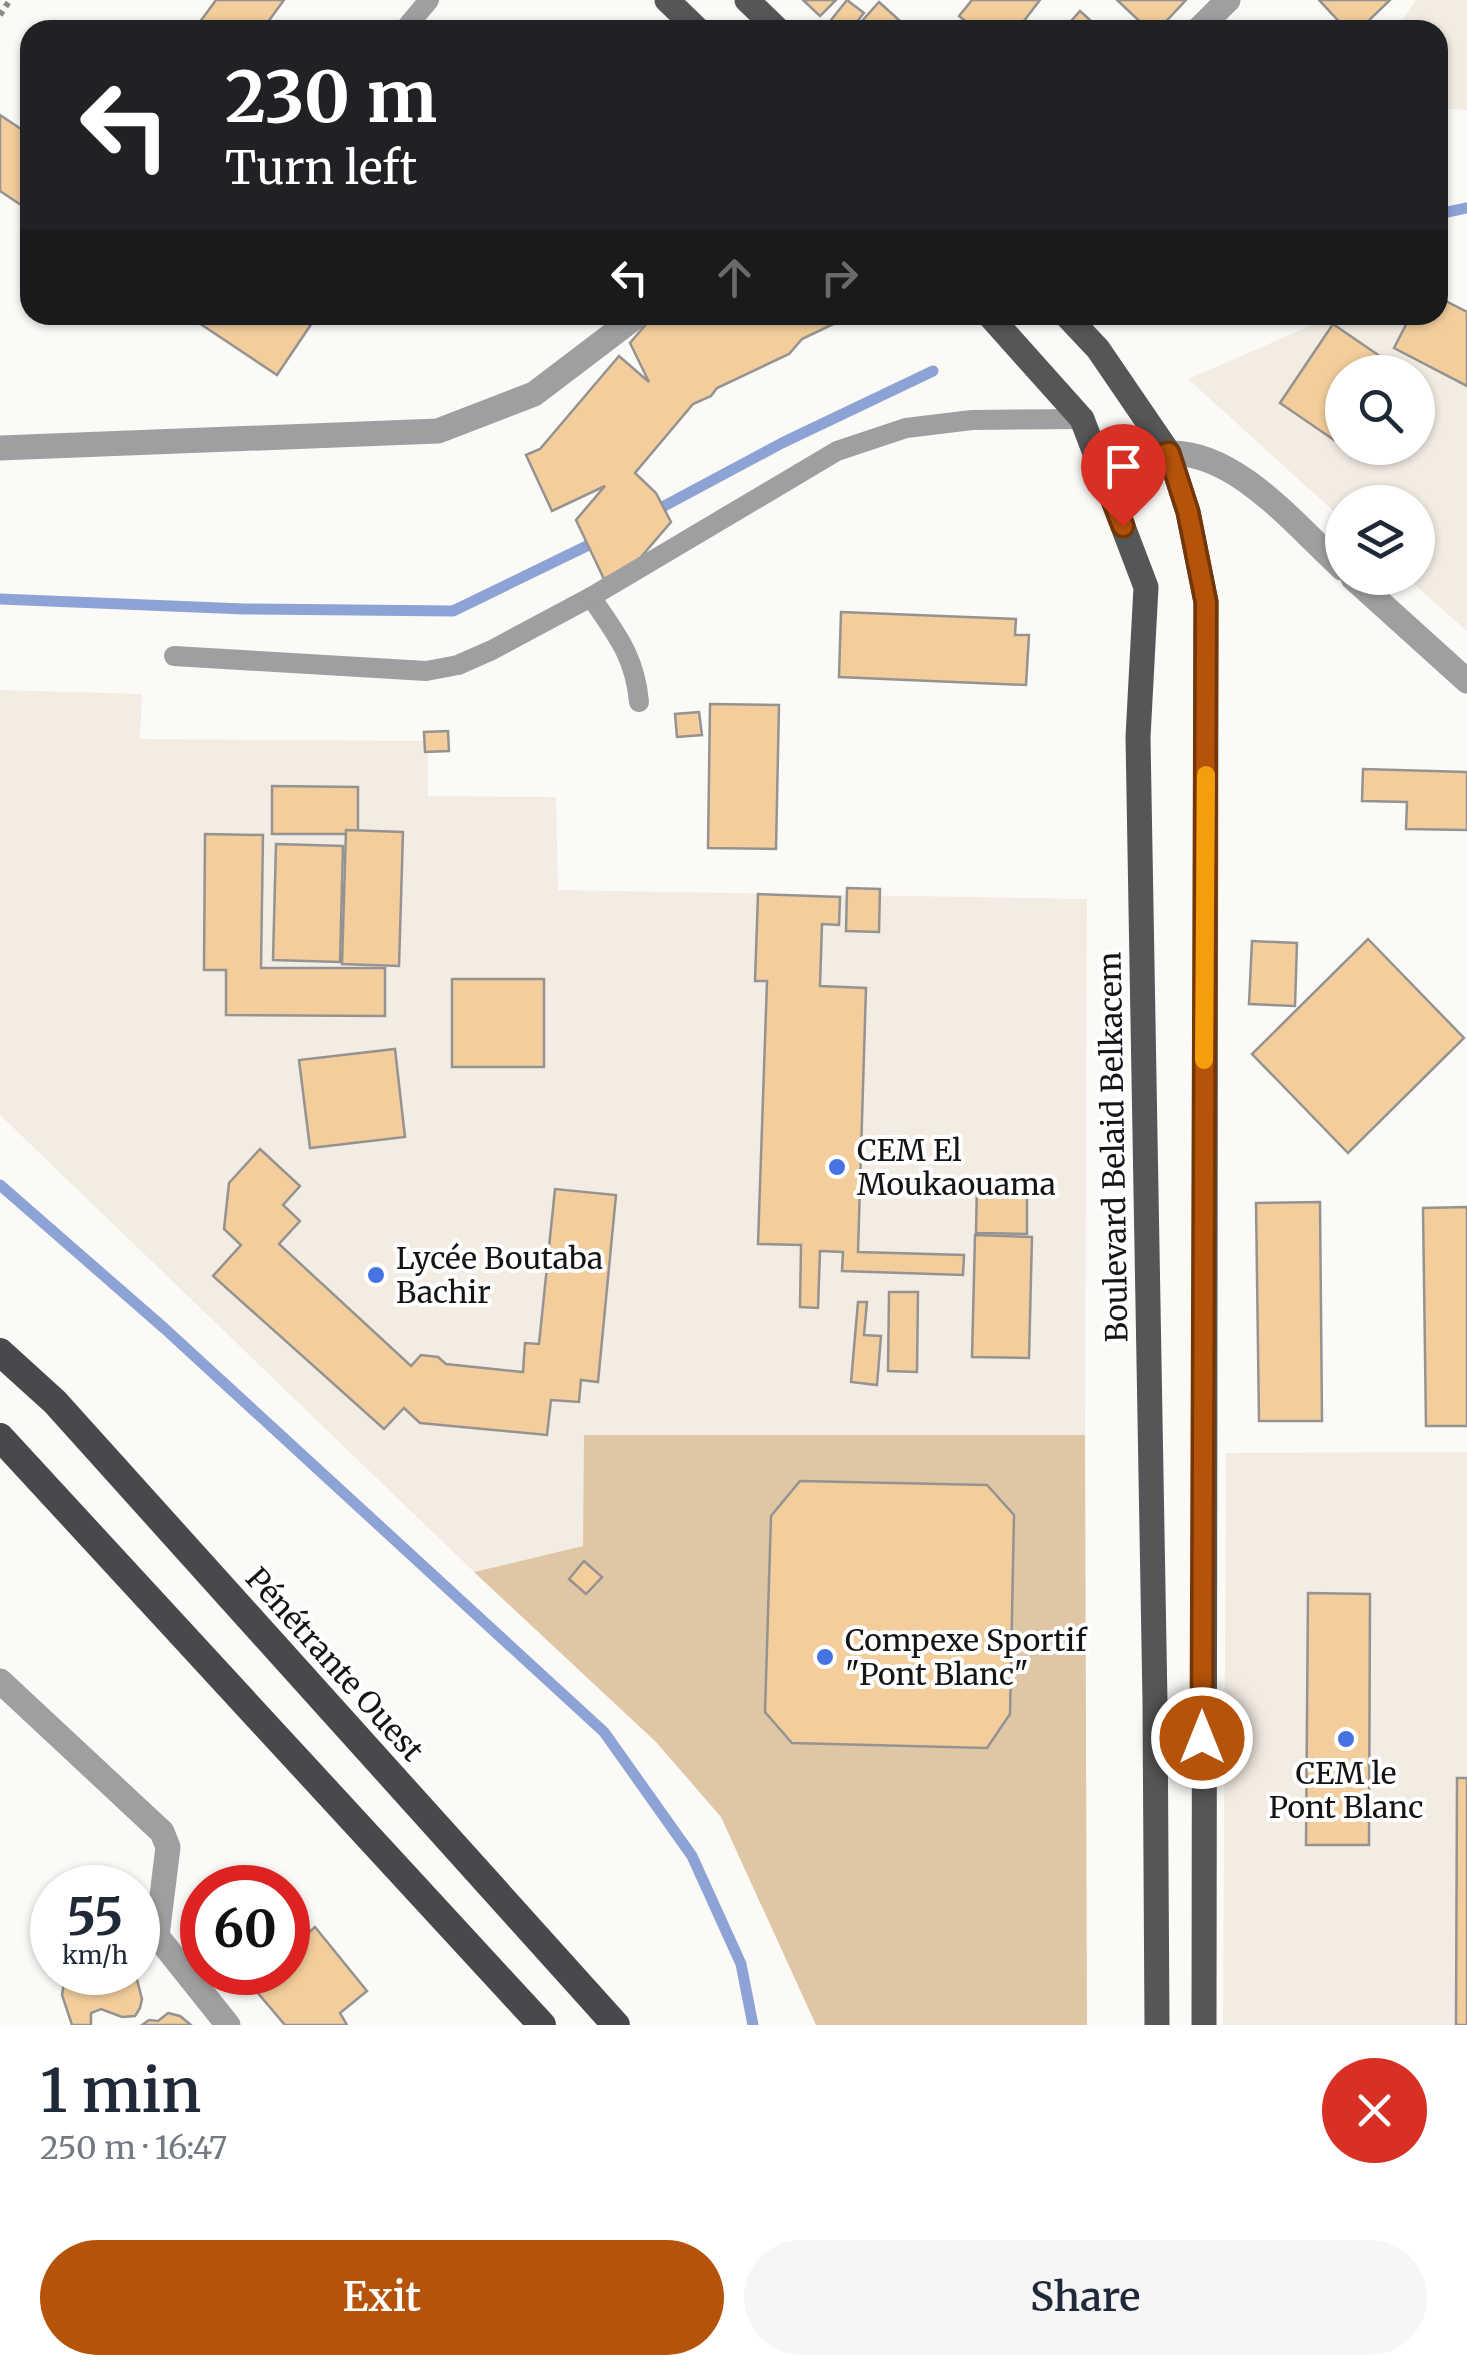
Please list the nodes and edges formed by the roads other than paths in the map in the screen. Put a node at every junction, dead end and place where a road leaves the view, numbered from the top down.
1 (429, 0) edge
2 (667, 0) edge
3 (747, 0) edge
4 (1228, 0) edge
5 (412, 20) edge
6 (688, 20) edge
7 (768, 20) edge
8 (1208, 20) edge
9 (625, 325) edge
10 (998, 325) edge
11 (1075, 325) edge
12 (1082, 419) junction
13 (0, 448) edge
14 (1169, 453) junction
15 (1100, 466) junction
16 (1325, 553) edge
17 (1372, 595) edge
18 (591, 598) junction
19 (174, 656) dead end
20 (1467, 681) edge
21 (638, 702) dead end
22 (0, 1352) edge
23 (0, 1437) edge
24 (0, 1680) edge
25 (228, 2025) edge
26 (542, 2025) edge
27 (616, 2025) edge
28 (1157, 2025) edge
29 (1204, 2025) edge

1 - 5 lane
2 - 6 main road
3 - 7 main road
4 - 8 street
9 - 13 street
10 - 12 main road, Boulevard Belaid Belkacem
11 - 14 main road
12 - 15 main road, Boulevard Belaid Belkacem
12 - 18 lane
14 - 15 street
14 - 16 street
14 - 29 main road
15 - 28 main road, Boulevard Belaid Belkacem
17 - 20 street
18 - 19 lane
18 - 21 lane
22 - 27 highway, Pénétrante Ouest
23 - 26 highway
24 - 25 street

